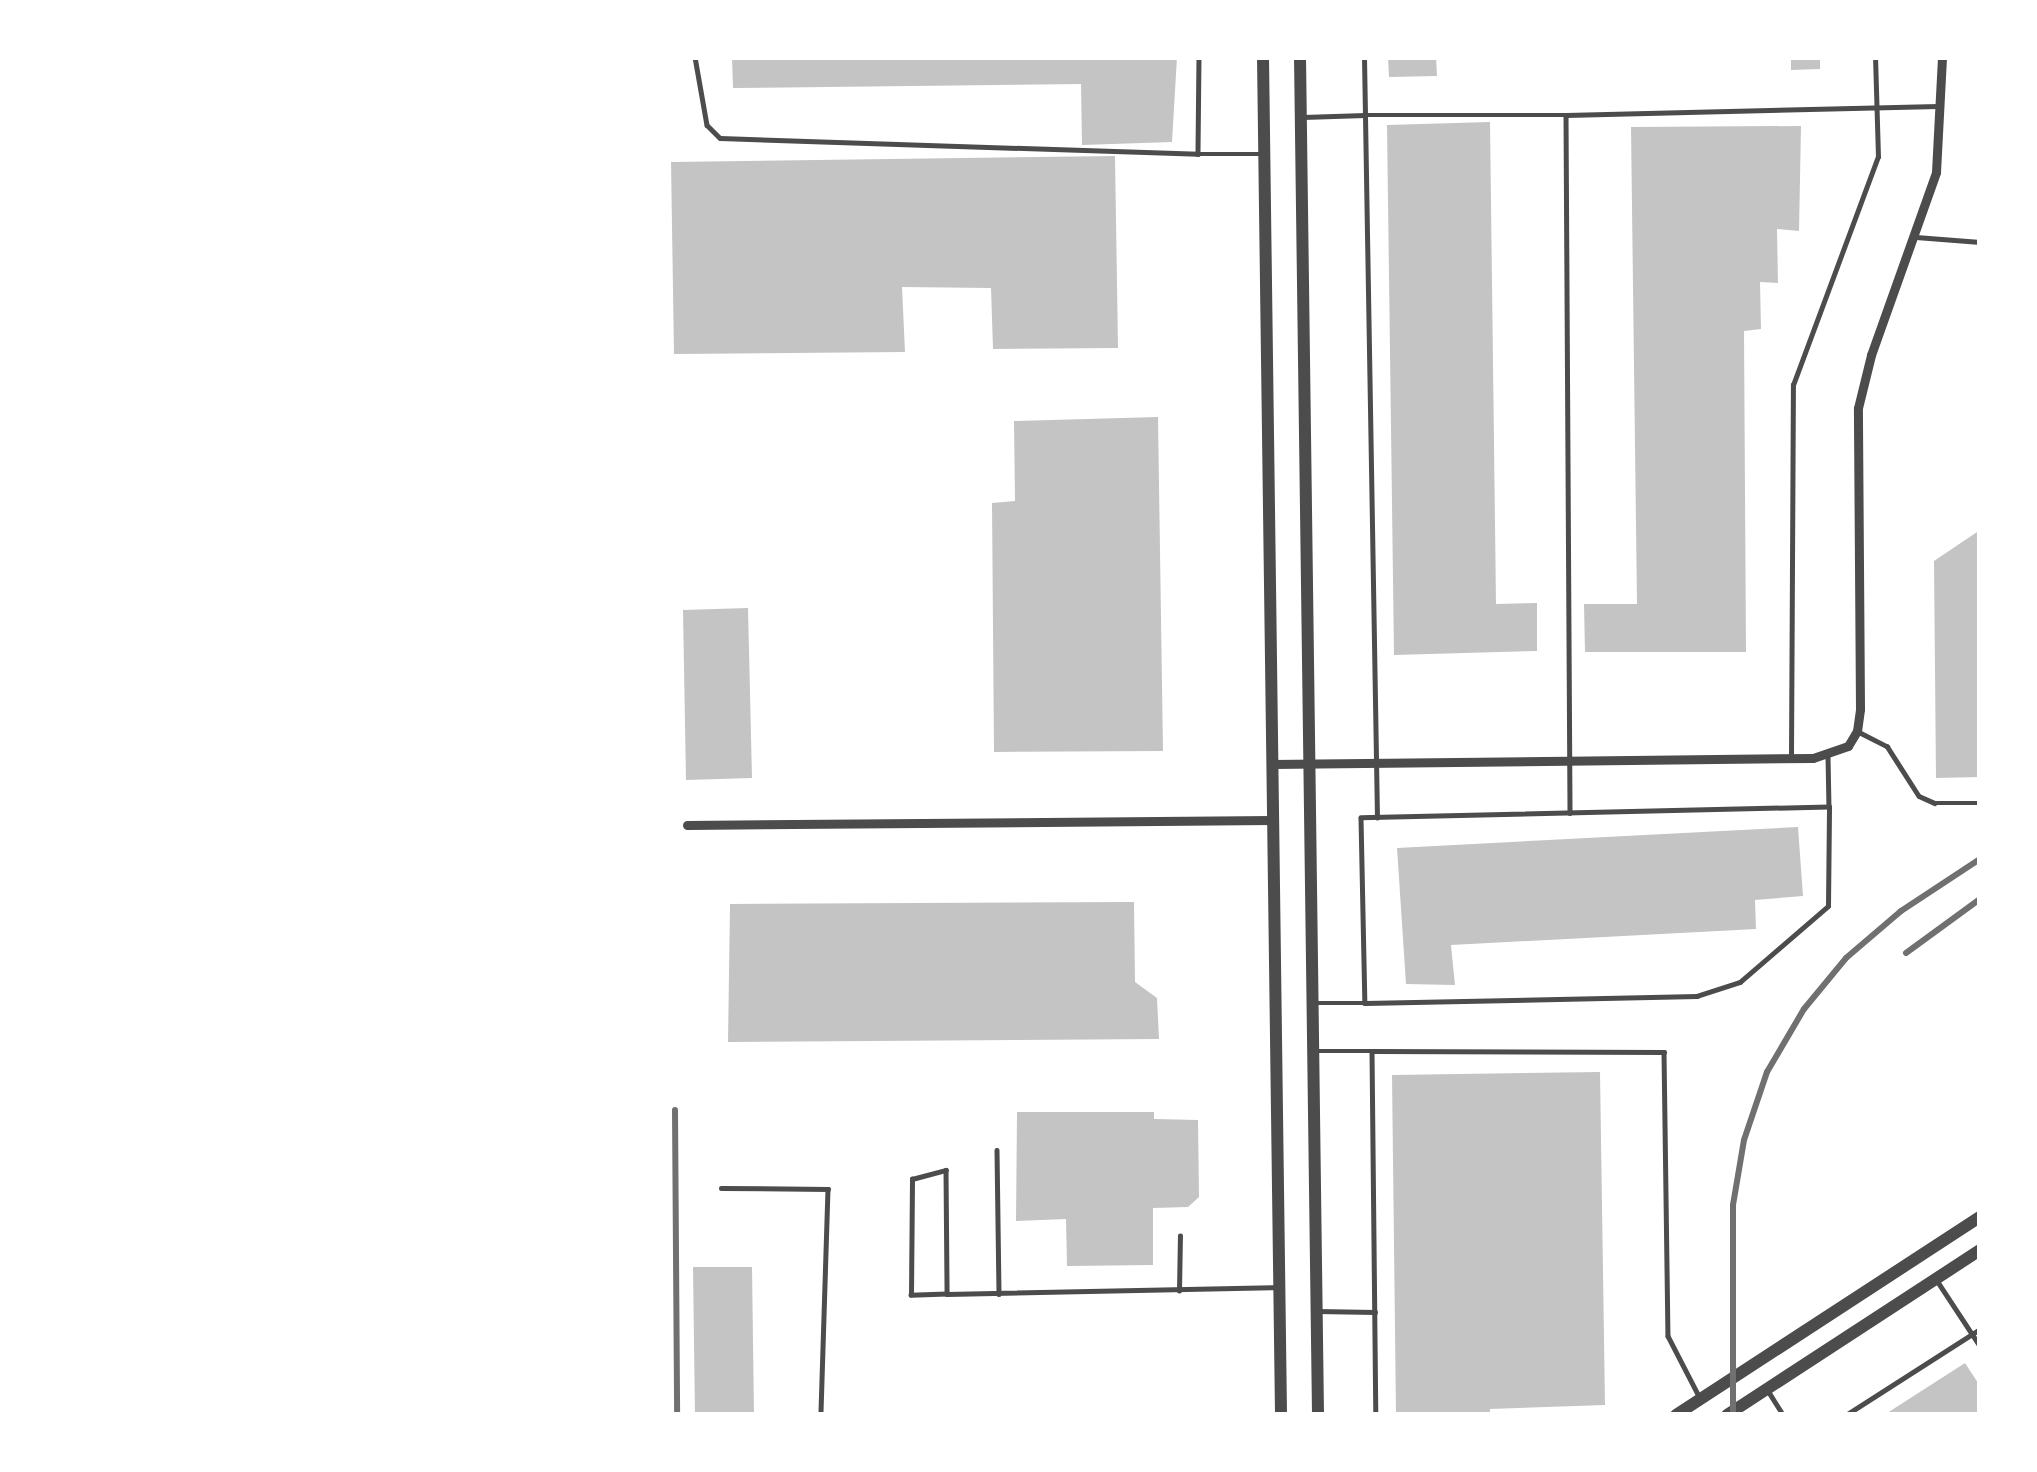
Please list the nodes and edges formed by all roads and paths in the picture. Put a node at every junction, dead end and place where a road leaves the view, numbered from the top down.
1 (695, 57) edge
2 (1199, 57) edge
3 (1263, 57) edge
4 (1300, 57) edge
5 (1364, 57) edge
6 (1875, 57) edge
7 (1942, 57) edge
8 (1942, 106) junction
9 (1877, 108) junction
10 (1365, 115) junction
11 (1565, 115) junction
12 (1301, 117) junction
13 (1198, 154) junction
14 (1264, 154) junction
15 (1916, 237) junction
16 (1980, 242) edge
17 (1857, 731) junction
18 (1828, 756) junction
19 (1791, 758) junction
20 (1567, 761) junction
21 (1272, 764) junction
22 (1309, 764) junction
23 (1376, 764) junction
24 (1980, 803) edge
25 (1828, 807) junction
26 (1570, 813) junction
27 (1377, 818) junction
28 (1272, 820) junction
29 (687, 825) dead end
30 (1312, 1003) junction
31 (1365, 1003) junction
32 (1312, 1051) junction
33 (1372, 1051) junction
34 (997, 1150) dead end
35 (721, 1188) dead end
36 (1980, 1216) edge
37 (1180, 1236) dead end
38 (1980, 1250) edge
39 (1936, 1279) junction
40 (1280, 1286) junction
41 (1179, 1291) junction
42 (946, 1294) junction
43 (999, 1294) junction
44 (1317, 1311) junction
45 (1375, 1312) junction
46 (1980, 1328) edge
47 (1972, 1334) junction
48 (1980, 1346) edge
49 (1767, 1389) junction
50 (1700, 1398) junction
51 (821, 1415) edge
52 (1281, 1415) edge
53 (1318, 1415) edge
54 (1376, 1415) edge
55 (1677, 1415) edge
56 (1727, 1415) edge
57 (1783, 1415) edge
58 (1846, 1415) edge

1 - 13 lane
2 - 13 lane
3 - 14 street
4 - 12 street
5 - 10 lane
6 - 9 lane
7 - 8 street
8 - 9 lane
8 - 15 street
9 - 11 lane
9 - 19 lane
10 - 11 lane
10 - 12 lane
10 - 23 lane
11 - 20 lane
12 - 22 street
13 - 14 lane
14 - 21 street
15 - 16 lane
15 - 17 street
17 - 18 street
17 - 24 lane
18 - 19 street
18 - 25 lane
19 - 20 street
20 - 23 street
20 - 26 lane
21 - 22 street
21 - 28 street
22 - 23 street
22 - 30 street
23 - 27 lane
25 - 26 lane
25 - 31 lane
26 - 27 lane
27 - 31 lane
28 - 29 street
28 - 40 street
30 - 31 lane
30 - 32 street
32 - 33 lane
32 - 44 street
33 - 45 lane
33 - 50 lane
34 - 43 lane
35 - 51 lane
36 - 50 street
37 - 41 lane
38 - 39 street
39 - 47 lane
39 - 49 street
40 - 41 lane
40 - 52 street
41 - 43 lane
42 - 42 lane
42 - 43 lane
44 - 45 lane
44 - 53 street
45 - 54 lane
46 - 47 lane
47 - 48 lane
47 - 58 lane
49 - 56 street
49 - 57 lane
50 - 55 street

